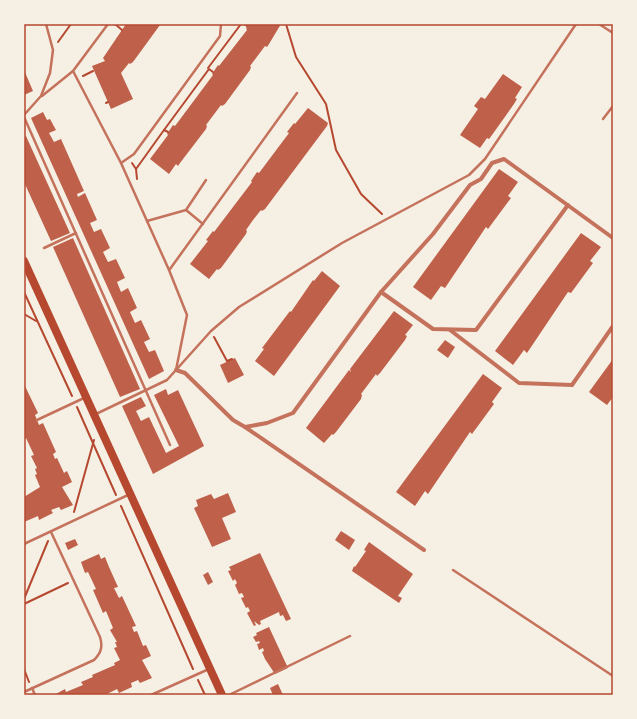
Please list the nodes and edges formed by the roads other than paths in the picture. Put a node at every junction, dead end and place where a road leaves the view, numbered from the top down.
1 (46, 24) edge
2 (108, 24) edge
3 (221, 24) edge
4 (576, 24) edge
5 (599, 24) edge
6 (613, 33) edge
7 (74, 71) junction
8 (297, 93) dead end
9 (41, 96) junction
10 (613, 106) edge
11 (24, 116) edge
12 (603, 119) dead end
13 (121, 163) junction
14 (206, 180) dead end
15 (568, 205) junction
16 (186, 210) junction
17 (147, 221) junction
18 (203, 224) junction
19 (76, 233) junction
20 (613, 238) edge
21 (44, 248) dead end
22 (24, 261) edge
23 (169, 270) junction
24 (381, 292) junction
25 (613, 326) edge
26 (450, 329) junction
27 (176, 370) junction
28 (146, 389) junction
29 (86, 397) junction
30 (94, 415) junction
31 (37, 420) dead end
32 (245, 427) junction
33 (170, 445) dead end
34 (130, 494) junction
35 (51, 532) junction
36 (24, 544) edge
37 (424, 550) dead end
38 (453, 570) dead end
39 (350, 636) dead end
40 (209, 669) junction
41 (613, 676) edge
42 (32, 688) junction
43 (24, 692) edge
44 (35, 695) edge
45 (151, 695) edge
46 (222, 695) edge
47 (229, 695) edge

1 - 9 lane
2 - 7 lane
3 - 13 lane
4 - 27 lane
5 - 6 lane
7 - 9 lane
7 - 13 lane
8 - 18 lane
9 - 11 lane
10 - 12 lane
11 - 19 lane
13 - 17 lane
14 - 16 lane
15 - 20 street
15 - 24 street
15 - 26 street
16 - 17 lane
16 - 18 lane
17 - 23 lane
18 - 23 lane
19 - 21 lane
19 - 28 lane
22 - 29 main road
23 - 27 lane
24 - 26 street
24 - 32 street
25 - 26 street
27 - 28 lane
27 - 32 street
28 - 30 lane
28 - 33 lane
29 - 30 main road
29 - 31 lane
30 - 34 main road
32 - 37 street
34 - 35 lane
34 - 40 main road
35 - 36 lane
35 - 42 lane
38 - 41 lane
39 - 47 lane
40 - 45 lane
40 - 46 main road
42 - 43 lane
42 - 44 lane

